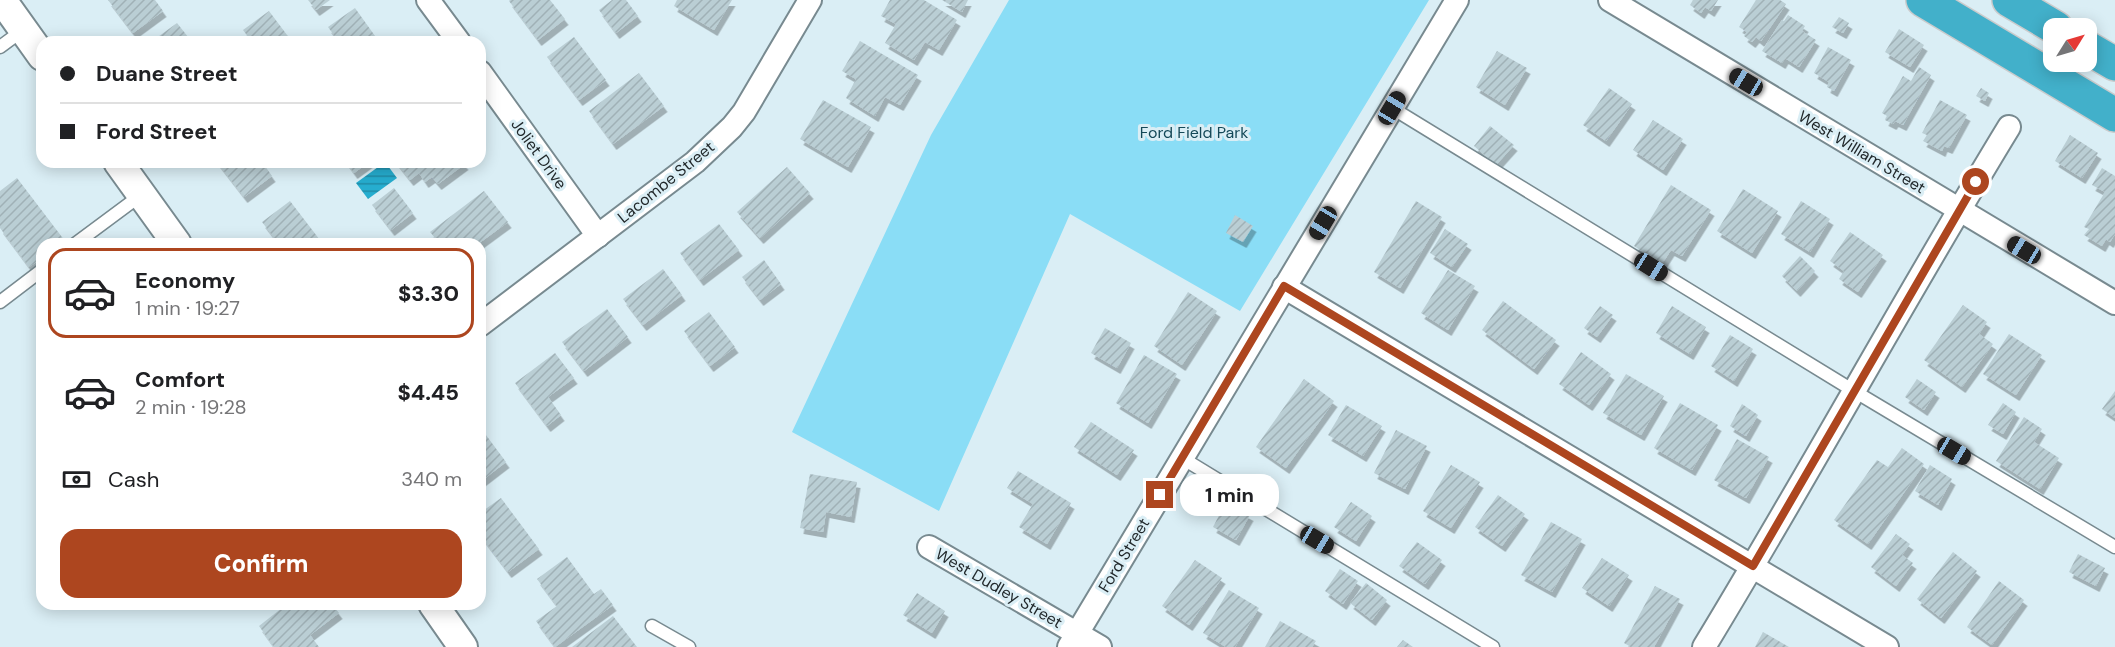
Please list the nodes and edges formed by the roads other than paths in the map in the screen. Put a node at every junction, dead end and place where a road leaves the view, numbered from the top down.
1 (2, 0) edge
2 (428, 0) edge
3 (810, 0) edge
4 (1457, 0) edge
5 (1610, 0) edge
6 (1923, 0) edge
7 (2009, 0) edge
8 (2043, 20) edge
9 (24, 30) junction
10 (455, 36) edge
11 (0, 47) edge
12 (36, 47) edge
13 (2097, 53) edge
14 (2115, 64) edge
15 (486, 80) edge
16 (1392, 108) junction
17 (2115, 115) edge
18 (2009, 128) dead end
19 (122, 168) edge
20 (141, 195) junction
21 (1958, 211) junction
22 (598, 236) junction
23 (83, 238) edge
24 (173, 238) edge
25 (36, 275) edge
26 (1284, 286) junction
27 (0, 302) edge
28 (2115, 303) edge
29 (486, 320) edge
30 (1854, 391) junction
31 (1182, 458) junction
32 (929, 547) dead end
33 (2115, 547) edge
34 (1753, 566) junction
35 (437, 610) edge
36 (652, 626) dead end
37 (1073, 640) edge
38 (463, 647) edge
39 (688, 647) edge
40 (1100, 647) edge
41 (1493, 647) edge
42 (1704, 647) edge
43 (1887, 647) edge

1 - 9 street
2 - 10 street
3 - 22 street, Lacombe Street
4 - 16 street, Ford Street
5 - 21 street, West William Street
6 - 17 highway
7 - 8 highway
9 - 11 lane
9 - 12 street
13 - 14 highway
15 - 22 street, Joliet Drive
16 - 26 street, Ford Street
16 - 30 lane
18 - 21 street
19 - 20 street
20 - 23 lane
20 - 24 street
21 - 28 street, West William Street
21 - 30 street
22 - 29 street, Lacombe Street
25 - 27 lane
26 - 31 street, Ford Street
26 - 34 street
30 - 33 lane
30 - 34 street
31 - 37 street, Ford Street
31 - 41 lane
32 - 37 street, West Dudley Street
34 - 42 street
34 - 43 street
35 - 38 street
36 - 39 lane
37 - 40 street, West Dudley Street

